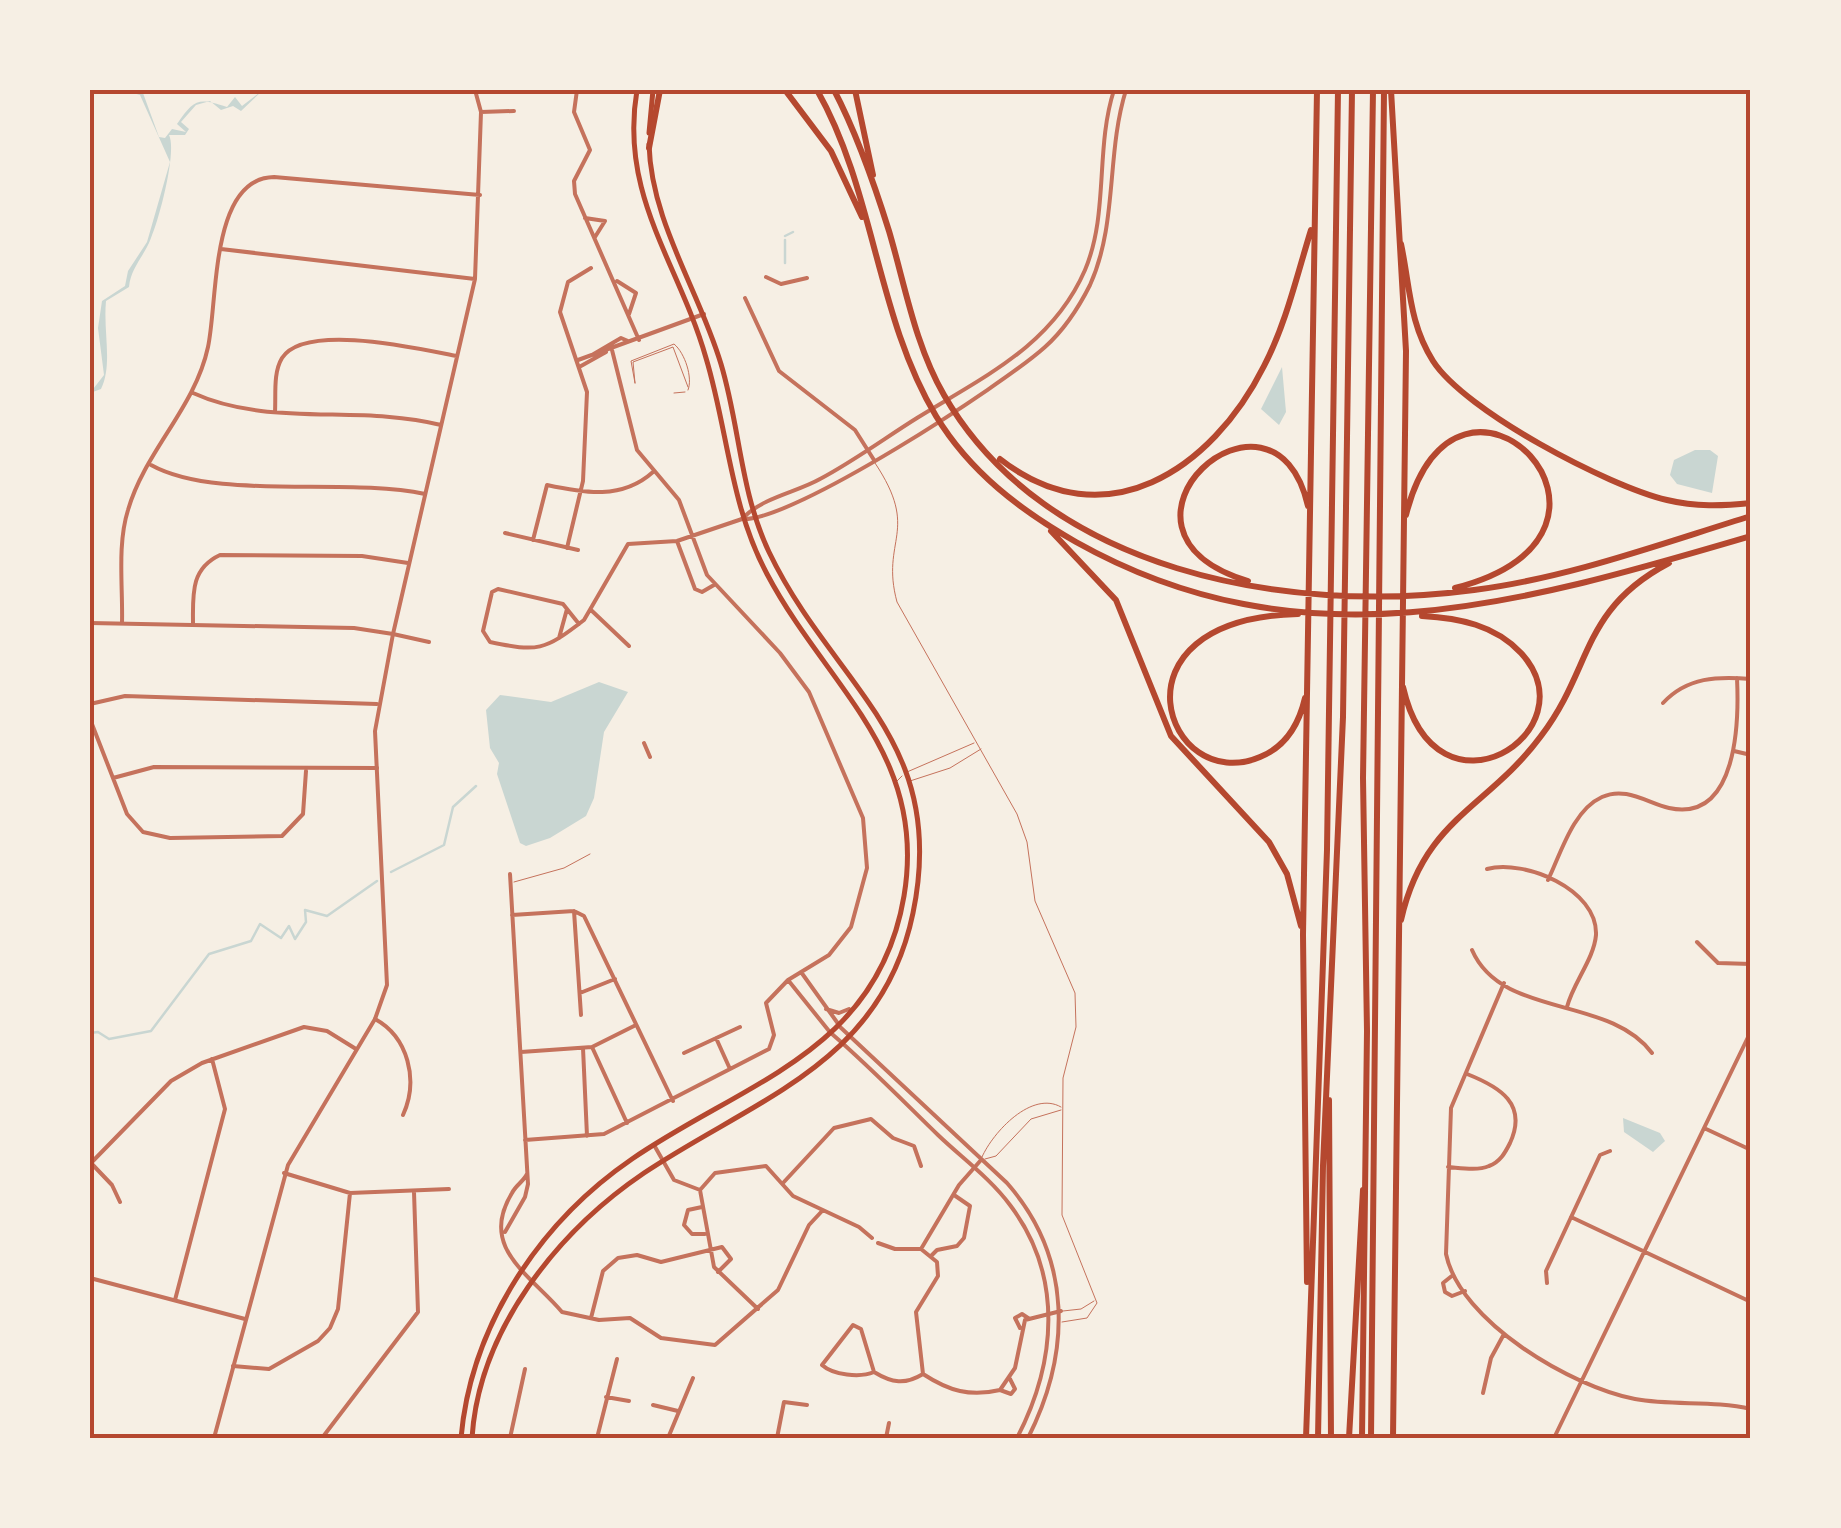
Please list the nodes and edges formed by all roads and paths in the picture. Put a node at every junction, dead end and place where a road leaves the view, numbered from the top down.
1 (476, 90) edge
2 (578, 90) edge
3 (656, 90) edge
4 (785, 90) edge
5 (817, 90) edge
6 (834, 90) edge
7 (855, 90) edge
8 (1114, 90) edge
9 (1126, 90) edge
10 (1317, 90) edge
11 (1338, 90) edge
12 (1352, 90) edge
13 (1373, 90) edge
14 (1388, 90) edge
15 (636, 92) edge
16 (514, 111) dead end
17 (482, 112) junction
18 (649, 148) joint
19 (480, 194) junction
20 (879, 200) junction
21 (586, 218) junction
22 (1314, 219) junction
23 (1396, 220) junction
24 (595, 238) junction
25 (221, 249) junction
26 (590, 268) dead end
27 (766, 277) dead end
28 (807, 278) dead end
29 (474, 279) junction
30 (615, 280) junction
31 (885, 285) junction
32 (745, 298) dead end
33 (629, 314) junction
34 (704, 314) junction
35 (693, 318) junction
36 (636, 341) junction
37 (607, 350) junction
38 (457, 356) junction
39 (593, 358) junction
40 (580, 363) junction
41 (636, 383) dead end
42 (193, 393) junction
43 (674, 393) dead end
44 (275, 412) junction
45 (441, 426) junction
46 (976, 438) junction
47 (868, 450) junction
48 (874, 460) junction
49 (151, 465) junction
50 (653, 472) junction
51 (580, 492) junction
52 (425, 494) junction
53 (1751, 503) edge
54 (752, 509) junction
55 (1751, 516) edge
56 (742, 519) junction
57 (756, 520) junction
58 (1038, 520) junction
59 (1403, 526) junction
60 (505, 533) dead end
61 (1311, 534) junction
62 (1751, 536) edge
63 (691, 537) junction
64 (533, 540) junction
65 (677, 541) junction
66 (567, 548) junction
67 (578, 550) dead end
68 (1682, 556) junction
69 (409, 563) junction
70 (714, 585) junction
71 (1282, 591) junction
72 (1417, 595) junction
73 (567, 608) junction
74 (591, 610) junction
75 (1303, 614) dead end
76 (1396, 615) junction
77 (90, 623) edge
78 (122, 624) junction
79 (578, 624) junction
80 (192, 625) junction
81 (393, 634) junction
82 (559, 638) junction
83 (428, 642) dead end
84 (637, 644) dead end
85 (629, 646) junction
86 (627, 653) dead end
87 (1400, 658) junction
88 (1308, 678) junction
89 (1737, 678) junction
90 (1751, 678) edge
91 (90, 704) edge
92 (377, 704) junction
93 (1663, 704) dead end
94 (90, 719) edge
95 (977, 741) junction
96 (644, 743) dead end
97 (981, 748) junction
98 (1734, 751) junction
99 (1751, 755) edge
100 (650, 757) dead end
101 (377, 768) junction
102 (306, 770) junction
103 (908, 772) junction
104 (113, 778) junction
105 (897, 781) junction
106 (911, 781) junction
107 (590, 854) dead end
108 (1487, 869) dead end
109 (510, 874) dead end
110 (1548, 880) junction
111 (510, 882) junction
112 (574, 911) junction
113 (512, 915) junction
114 (1303, 935) junction
115 (1398, 941) junction
116 (1697, 942) dead end
117 (1472, 950) dead end
118 (1751, 964) edge
119 (801, 972) junction
120 (615, 979) junction
121 (788, 980) junction
122 (1504, 984) junction
123 (580, 993) junction
124 (858, 1004) junction
125 (825, 1008) junction
126 (1567, 1008) junction
127 (581, 1015) dead end
128 (375, 1018) junction
129 (636, 1025) junction
130 (840, 1026) junction
131 (740, 1027) dead end
132 (832, 1034) junction
133 (1750, 1035) edge
134 (850, 1037) junction
135 (716, 1038) junction
136 (844, 1044) junction
137 (592, 1047) junction
138 (356, 1048) junction
139 (583, 1048) junction
140 (521, 1052) junction
141 (684, 1053) dead end
142 (1652, 1053) dead end
143 (212, 1059) junction
144 (730, 1069) junction
145 (1326, 1074) junction
146 (1465, 1074) junction
147 (674, 1101) junction
148 (1064, 1109) junction
149 (403, 1115) dead end
150 (627, 1122) junction
151 (1704, 1128) junction
152 (587, 1136) junction
153 (525, 1140) junction
154 (654, 1146) junction
155 (1751, 1150) edge
156 (1610, 1151) dead end
157 (981, 1160) junction
158 (663, 1161) junction
159 (90, 1164) edge
160 (921, 1166) dead end
161 (1448, 1167) junction
162 (974, 1168) junction
163 (284, 1174) junction
164 (527, 1174) junction
165 (1366, 1174) junction
166 (783, 1182) junction
167 (449, 1189) dead end
168 (700, 1190) junction
169 (414, 1192) junction
170 (350, 1193) junction
171 (954, 1195) junction
172 (120, 1202) dead end
173 (702, 1207) junction
174 (823, 1210) junction
175 (1570, 1217) junction
176 (504, 1232) junction
177 (706, 1234) junction
178 (872, 1238) joint
179 (878, 1242) joint
180 (710, 1248) junction
181 (921, 1248) junction
182 (1644, 1252) junction
183 (931, 1256) junction
184 (522, 1268) junction
185 (718, 1272) junction
186 (1453, 1274) junction
187 (90, 1278) edge
188 (534, 1280) junction
189 (1547, 1282) dead end
190 (1465, 1291) junction
191 (1096, 1299) junction
192 (175, 1300) junction
193 (1751, 1302) edge
194 (1310, 1308) junction
195 (758, 1309) junction
196 (1061, 1311) junction
197 (1049, 1316) junction
198 (591, 1318) junction
199 (245, 1319) junction
200 (1062, 1322) junction
201 (1504, 1334) junction
202 (617, 1359) dead end
203 (233, 1366) junction
204 (525, 1370) dead end
205 (874, 1372) junction
206 (923, 1374) junction
207 (693, 1378) dead end
208 (1583, 1378) junction
209 (1010, 1379) junction
210 (1000, 1390) junction
211 (1483, 1392) dead end
212 (606, 1397) junction
213 (629, 1401) dead end
214 (653, 1405) dead end
215 (807, 1405) dead end
216 (1751, 1409) edge
217 (678, 1411) junction
218 (889, 1423) dead end
219 (214, 1438) edge
220 (322, 1438) edge
221 (461, 1438) edge
222 (472, 1438) edge
223 (510, 1438) edge
224 (597, 1438) edge
225 (668, 1438) edge
226 (777, 1438) edge
227 (886, 1438) edge
228 (1017, 1438) edge
229 (1028, 1438) edge
230 (1306, 1438) edge
231 (1318, 1438) edge
232 (1330, 1438) edge
233 (1350, 1438) edge
234 (1362, 1438) edge
235 (1371, 1438) edge
236 (1392, 1438) edge
237 (1554, 1438) edge

1 - 17 street
2 - 21 street
3 - 18 highway
4 - 31 highway
5 - 31 highway
6 - 20 highway
7 - 20 highway
8 - 47 street
9 - 48 street
10 - 22 highway
11 - 194 highway
12 - 145 highway
13 - 165 highway
14 - 23 highway
14 - 235 highway
15 - 35 main road
16 - 17 street
17 - 19 street
18 - 34 main road
19 - 25 street
19 - 29 street
20 - 46 highway
21 - 24 street
21 - 24 street
22 - 46 highway
22 - 61 highway
23 - 53 highway
23 - 59 highway
24 - 30 street
25 - 29 street
25 - 42 street
26 - 40 street
27 - 28 street
29 - 38 street
30 - 33 street
30 - 33 street
31 - 58 highway
32 - 47 street
33 - 36 street
34 - 35 street
34 - 54 main road
35 - 36 street
35 - 56 main road
36 - 37 street
36 - 37 street
37 - 39 street
37 - 39 street
37 - 50 street
38 - 44 street
38 - 45 street
39 - 40 street
40 - 51 street
41 - 43 lane
42 - 44 street
42 - 49 street
44 - 45 street
45 - 52 street
46 - 71 highway
47 - 48 street
47 - 54 street
48 - 57 street
48 - 95 lane
49 - 52 street
49 - 78 street
50 - 51 street
50 - 63 street
51 - 64 street
51 - 66 street
52 - 69 street
54 - 56 street
54 - 57 main road
55 - 72 highway
56 - 57 street
56 - 63 street
56 - 105 main road
57 - 103 main road
58 - 76 highway
58 - 114 highway
59 - 72 highway
59 - 87 highway
60 - 64 street
61 - 71 highway
61 - 88 highway
62 - 68 highway
63 - 65 street
63 - 70 street
64 - 66 street
65 - 70 street
65 - 74 street
66 - 67 street
68 - 76 highway
68 - 115 highway
69 - 80 street
69 - 81 street
70 - 119 street
71 - 72 highway
73 - 79 street
73 - 82 street
73 - 82 street
74 - 79 street
74 - 85 street
75 - 88 highway
76 - 87 highway
77 - 78 street
78 - 80 street
79 - 82 street
80 - 81 street
81 - 83 street
81 - 92 street
84 - 85 street
85 - 86 street
87 - 115 highway
88 - 114 highway
89 - 90 street
89 - 93 street
89 - 98 street
91 - 92 street
92 - 101 street
94 - 104 street
95 - 97 lane
95 - 103 lane
96 - 100 street
97 - 106 lane
97 - 148 lane
98 - 99 street
98 - 110 street
101 - 102 street
101 - 128 street
102 - 104 street
102 - 104 street
103 - 105 lane
103 - 106 main road
105 - 106 lane
105 - 124 main road
106 - 134 main road
107 - 111 lane
108 - 110 street
109 - 111 street
110 - 126 street
111 - 113 street
112 - 113 street
112 - 120 street
112 - 123 street
113 - 140 street
114 - 194 highway
115 - 236 highway
116 - 118 street
117 - 122 street
119 - 121 street
119 - 125 street
120 - 123 street
120 - 129 street
121 - 132 street
121 - 144 street
122 - 126 street
122 - 146 street
123 - 127 street
124 - 125 street
124 - 130 main road
125 - 130 street
126 - 142 street
128 - 138 street
128 - 149 street
129 - 137 street
129 - 147 street
130 - 132 main road
130 - 134 street
131 - 135 street
132 - 136 street
132 - 154 main road
133 - 151 street
134 - 136 main road
134 - 157 street
135 - 141 street
135 - 144 street
136 - 158 main road
136 - 162 street
137 - 139 street
137 - 150 street
138 - 143 street
138 - 163 street
139 - 140 street
139 - 152 street
140 - 153 street
143 - 159 street
143 - 192 street
144 - 147 street
145 - 231 highway
145 - 232 highway
146 - 161 street
146 - 161 street
147 - 150 street
148 - 157 lane
148 - 157 lane
148 - 191 lane
150 - 152 street
151 - 155 street
151 - 182 street
152 - 153 street
153 - 164 street
154 - 158 street
154 - 184 main road
156 - 175 street
157 - 162 street
157 - 196 street
158 - 168 street
158 - 188 main road
159 - 172 street
160 - 166 street
161 - 186 street
162 - 171 street
162 - 197 street
163 - 170 street
163 - 199 street
164 - 176 street
164 - 176 street
165 - 233 highway
165 - 234 highway
166 - 168 street
166 - 174 street
167 - 169 street
168 - 173 street
169 - 170 street
169 - 220 street
170 - 203 street
171 - 181 street
171 - 183 street
173 - 177 street
173 - 177 street
174 - 178 street
174 - 195 street
175 - 182 street
175 - 189 street
176 - 184 street
177 - 180 street
178 - 179 lane
179 - 181 street
180 - 185 street
180 - 185 street
180 - 198 street
181 - 183 street
182 - 193 street
182 - 208 street
183 - 206 street
184 - 188 street
184 - 221 main road
185 - 195 street
186 - 190 street
186 - 190 street
187 - 192 street
188 - 198 street
188 - 222 main road
190 - 201 street
191 - 196 lane
191 - 200 lane
192 - 199 street
194 - 230 highway
195 - 198 street
196 - 197 street
196 - 200 street
197 - 200 street
197 - 209 street
197 - 228 street
199 - 203 street
200 - 229 street
201 - 208 street
201 - 211 street
202 - 212 street
203 - 219 street
204 - 223 street
205 - 205 street
205 - 206 street
206 - 210 street
207 - 217 street
208 - 216 street
208 - 237 street
209 - 210 street
209 - 210 street
212 - 213 street
212 - 224 street
214 - 217 street
215 - 226 street
217 - 225 street
218 - 227 street

